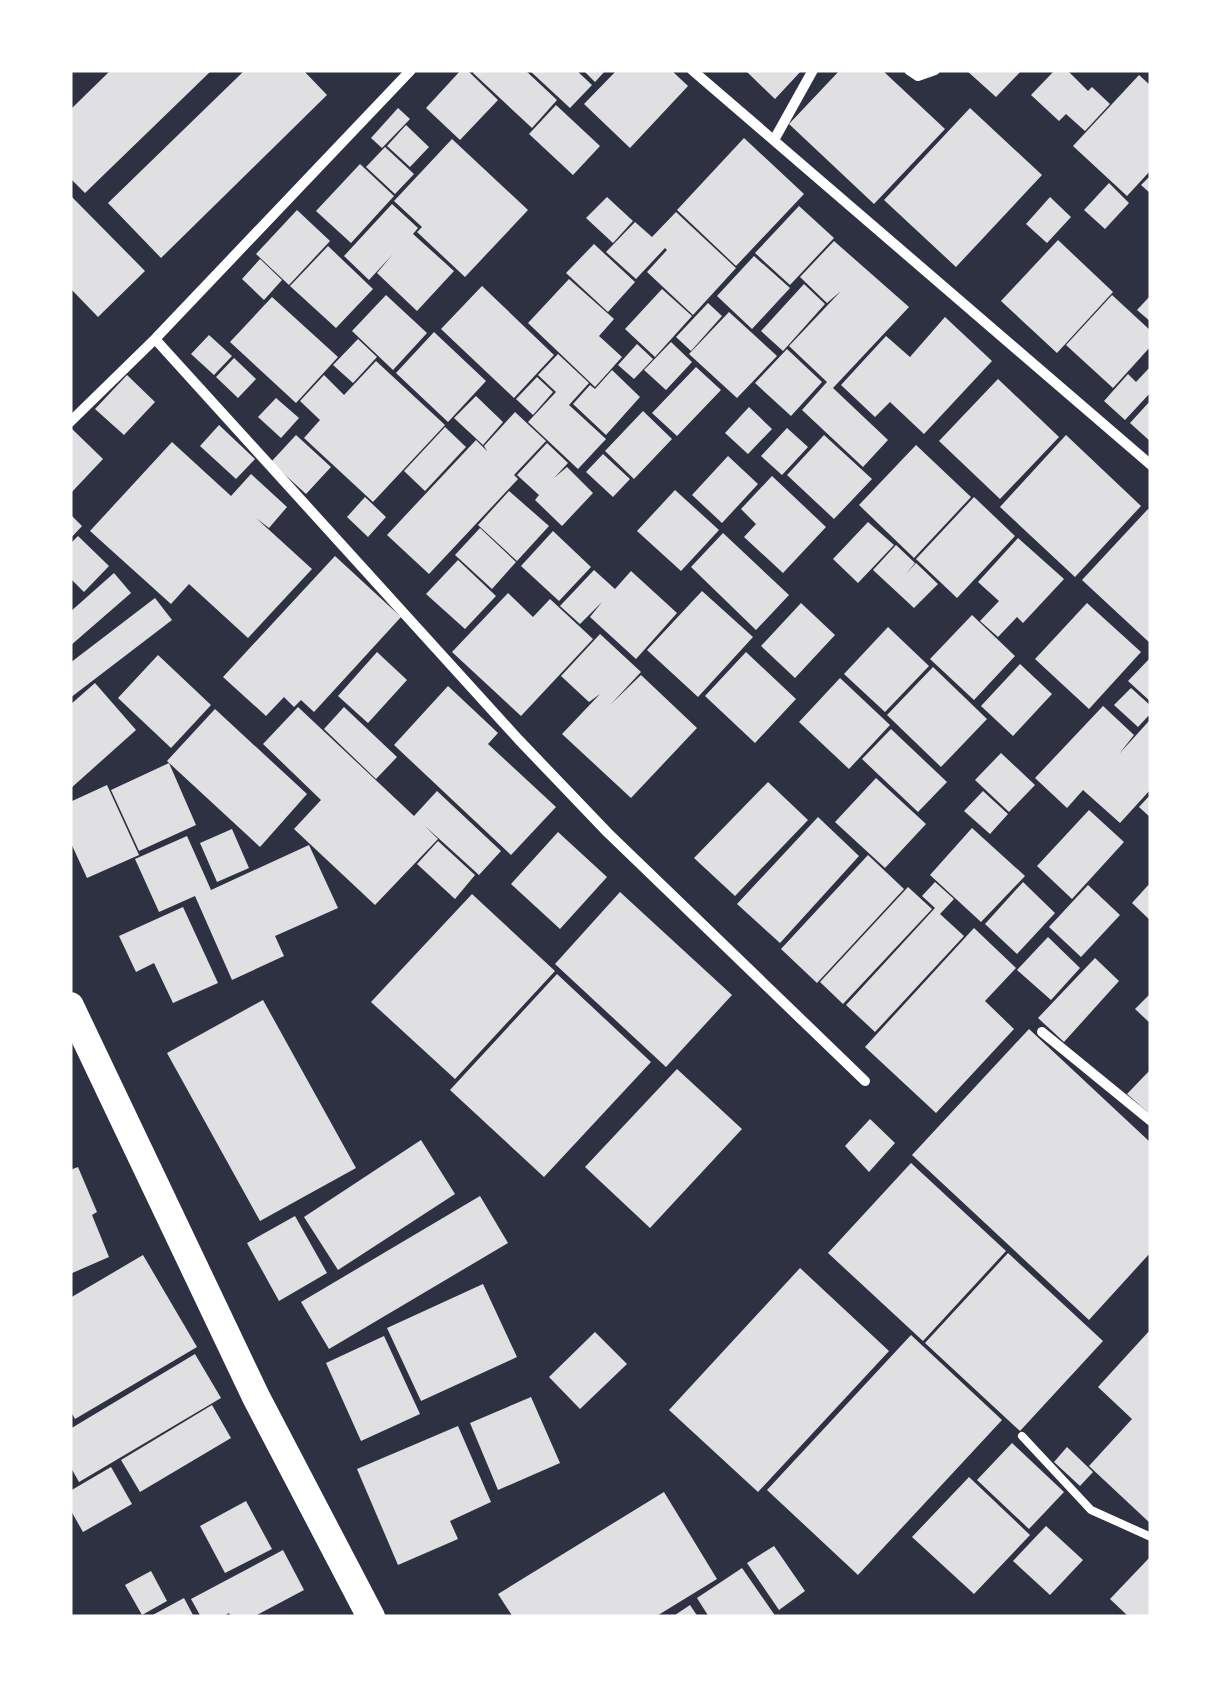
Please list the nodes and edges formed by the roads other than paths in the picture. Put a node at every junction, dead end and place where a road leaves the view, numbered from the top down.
1 (411, 70) edge
2 (692, 70) edge
3 (813, 70) edge
4 (908, 70) edge
5 (935, 70) edge
6 (774, 140) junction
7 (154, 339) junction
8 (70, 422) edge
9 (1151, 465) edge
10 (70, 1006) edge
11 (1042, 1032) dead end
12 (865, 1080) dead end
13 (1151, 1121) edge
14 (1022, 1436) dead end
15 (1151, 1536) edge
16 (371, 1617) edge

1 - 7 street
2 - 6 street
3 - 6 street
4 - 5 street
6 - 9 street
7 - 8 street
7 - 12 street
10 - 16 highway
11 - 13 street
14 - 15 lane

